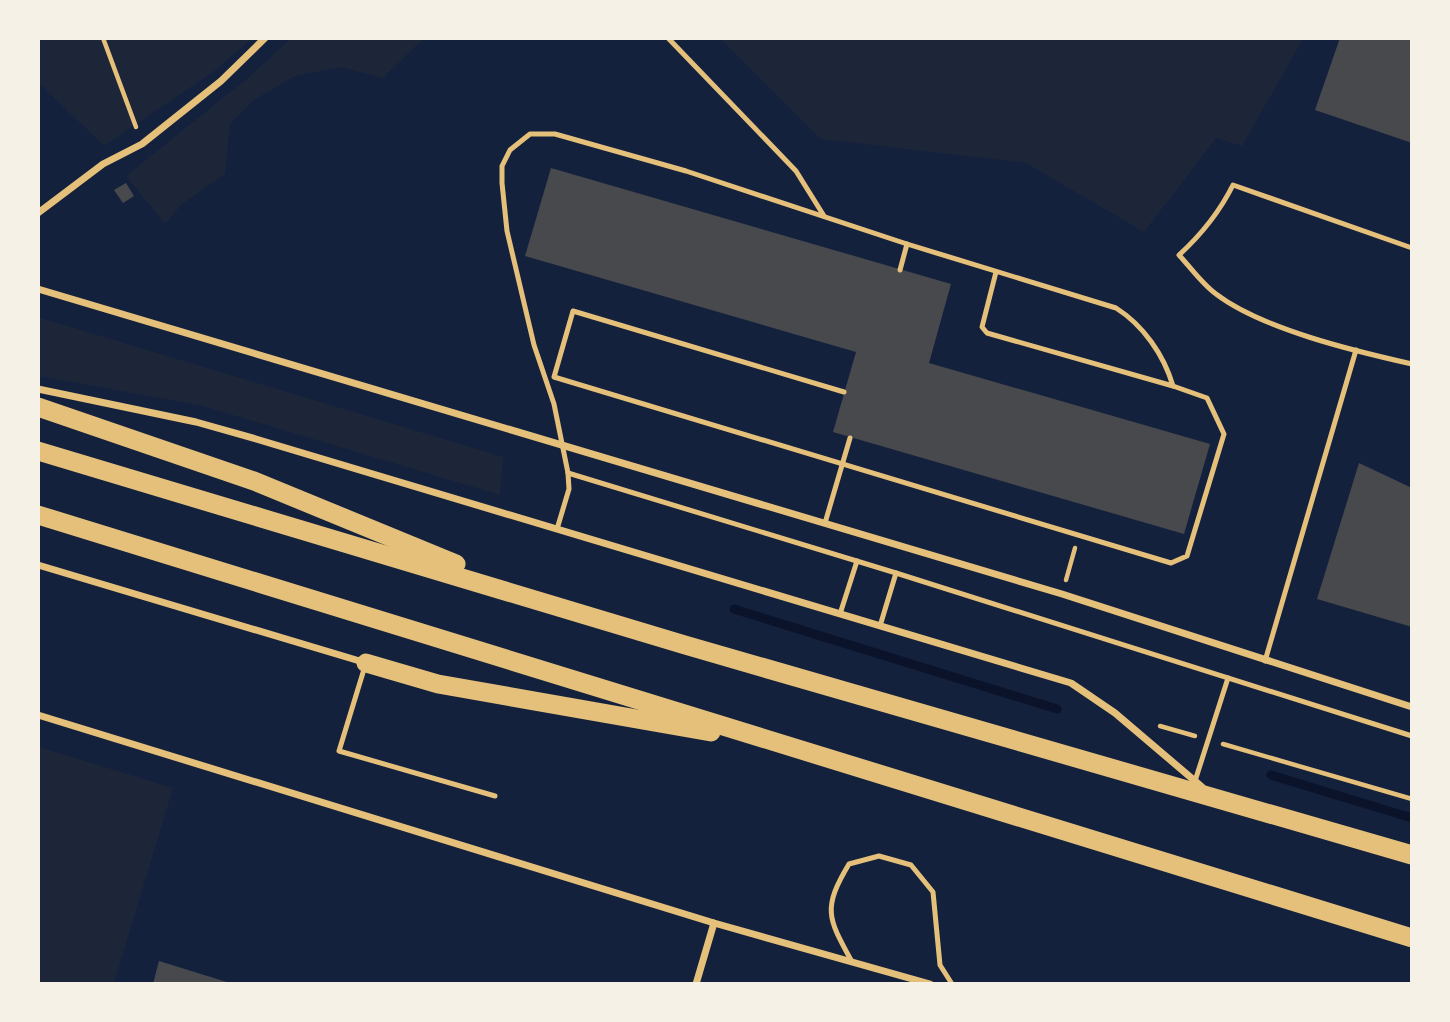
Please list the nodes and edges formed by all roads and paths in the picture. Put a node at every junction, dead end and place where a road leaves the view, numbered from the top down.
1 (103, 38) edge
2 (265, 38) edge
3 (668, 38) edge
4 (142, 144) junction
5 (38, 213) edge
6 (824, 216) junction
7 (907, 244) junction
8 (1412, 248) edge
9 (900, 270) dead end
10 (996, 272) junction
11 (38, 289) edge
12 (1356, 350) junction
13 (1412, 364) edge
14 (1173, 386) junction
15 (38, 389) edge
16 (844, 392) dead end
17 (38, 407) edge
18 (850, 438) dead end
19 (38, 451) edge
20 (842, 464) junction
21 (568, 473) junction
22 (38, 515) edge
23 (825, 523) junction
24 (557, 528) junction
25 (1079, 535) junction
26 (857, 561) junction
27 (38, 565) edge
28 (896, 573) junction
29 (1062, 594) junction
30 (557, 606) junction
31 (840, 614) junction
32 (880, 626) junction
33 (1265, 662) junction
34 (366, 663) junction
35 (1228, 678) junction
36 (1412, 707) edge
37 (38, 715) edge
38 (1155, 724) dead end
39 (1412, 736) edge
40 (1208, 740) junction
41 (788, 746) junction
42 (1195, 781) junction
43 (1412, 791) edge
44 (495, 796) dead end
45 (1216, 799) junction
46 (1410, 799) edge
47 (1412, 855) edge
48 (714, 923) junction
49 (1412, 938) edge
50 (852, 962) junction
51 (696, 984) edge
52 (930, 984) edge
53 (952, 984) edge

1 - 4 path
2 - 4 street
3 - 6 lane
4 - 5 street
6 - 7 lane
6 - 21 lane
7 - 9 lane
7 - 10 lane
8 - 12 lane
10 - 14 lane
10 - 14 lane
11 - 23 street
12 - 13 lane
12 - 33 lane
14 - 25 lane
15 - 24 street
16 - 20 lane
17 - 30 highway
18 - 20 lane
19 - 30 highway
20 - 23 lane
20 - 25 lane
21 - 24 lane
21 - 26 lane
22 - 41 highway
23 - 29 street
24 - 31 street
25 - 29 path
26 - 28 lane
26 - 31 lane
27 - 34 street
28 - 32 lane
28 - 35 lane
29 - 33 street
30 - 45 highway
31 - 32 street
32 - 42 street
33 - 36 street
34 - 41 highway
34 - 44 lane
35 - 39 lane
35 - 40 lane
37 - 48 street
38 - 40 path
40 - 42 lane
40 - 46 path
41 - 49 highway
42 - 45 street
43 - 46 path
45 - 47 highway
48 - 50 street
48 - 51 street
50 - 52 street
50 - 53 lane

